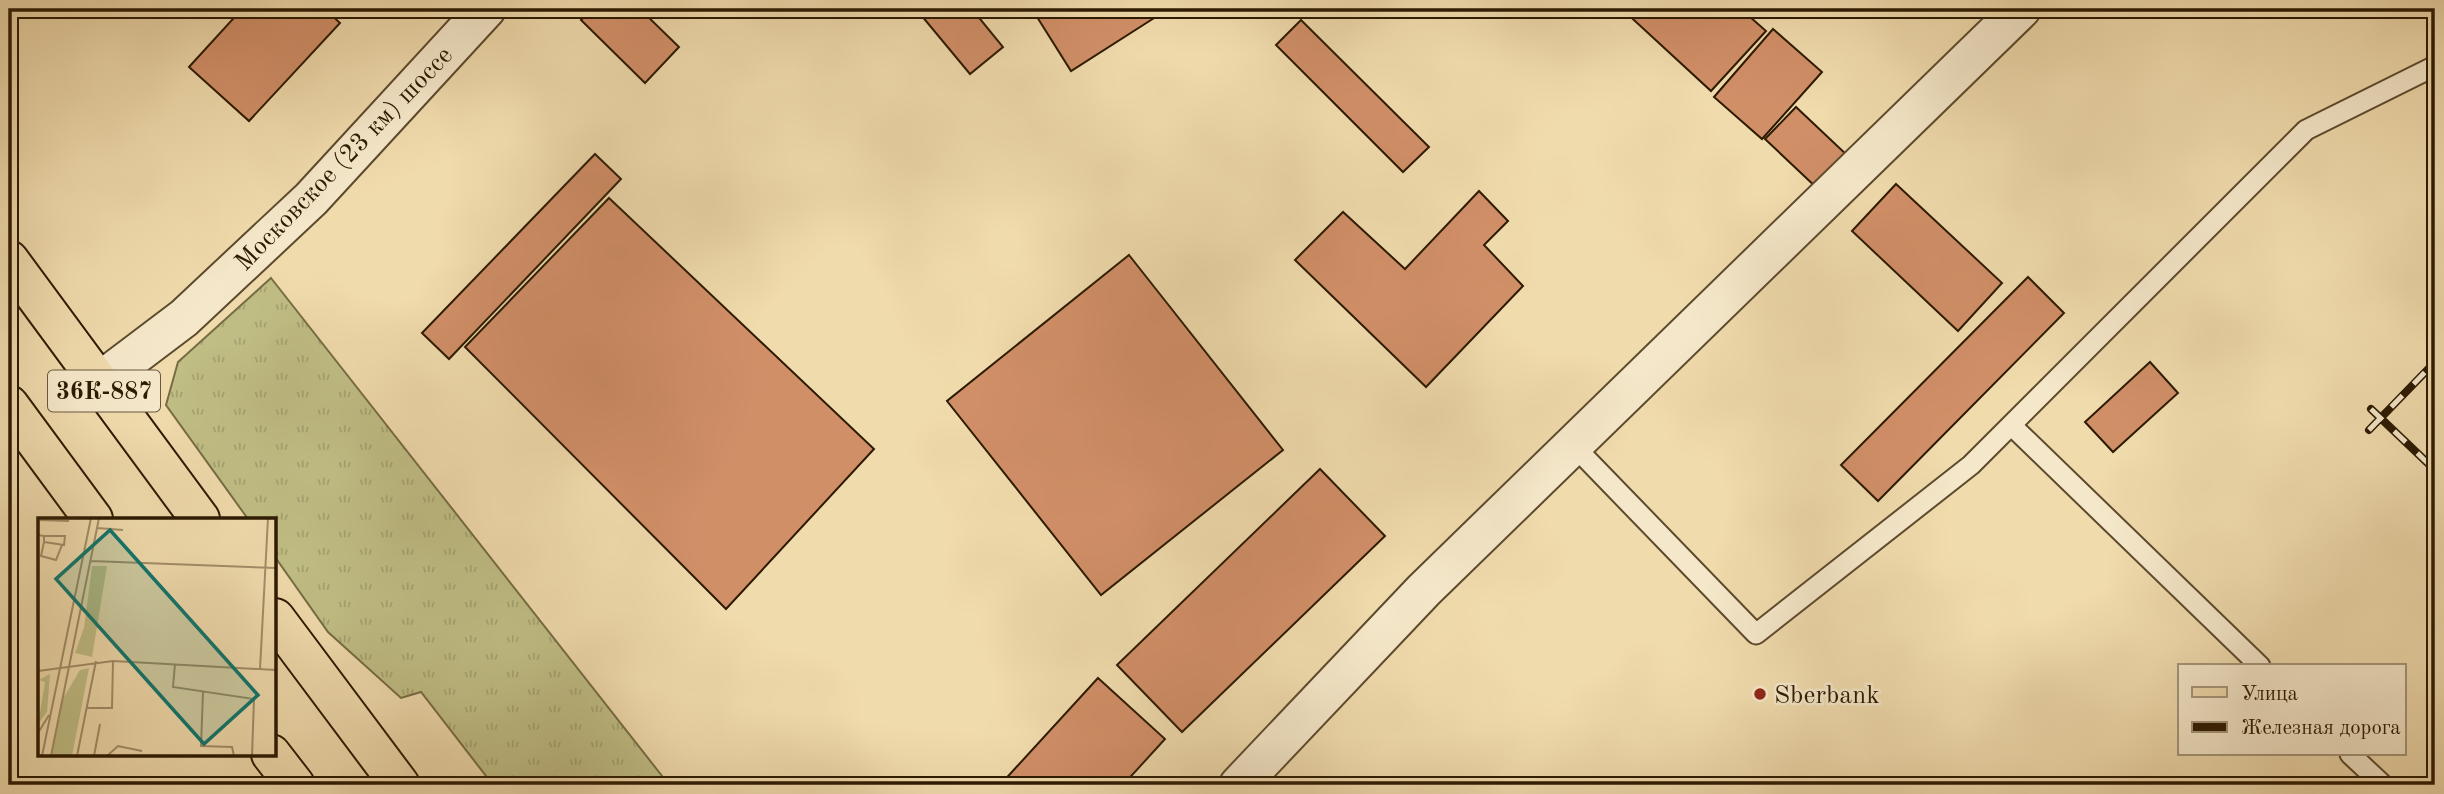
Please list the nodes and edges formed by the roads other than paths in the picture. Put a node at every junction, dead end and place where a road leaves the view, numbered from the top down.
1 (486, 9) edge
2 (2021, 9) edge
3 (2435, 66) edge
4 (9, 260) edge
5 (98, 383) junction
6 (9, 405) edge
7 (2011, 425) junction
8 (1573, 445) junction
9 (92, 518) edge
10 (199, 518) edge
11 (276, 619) edge
12 (2258, 664) edge
13 (273, 756) edge
14 (2352, 756) edge
15 (295, 785) edge
16 (400, 785) edge
17 (1239, 785) edge
18 (2383, 785) edge

1 - 5 street, Московское (23 км) шоссе
2 - 8 street
3 - 7 lane
4 - 5 main road, 36К-887
5 - 10 main road, 36К-887
6 - 9 main road, 36К-887
7 - 8 lane
7 - 12 lane
8 - 17 street
11 - 16 main road
13 - 15 main road
14 - 18 lane

